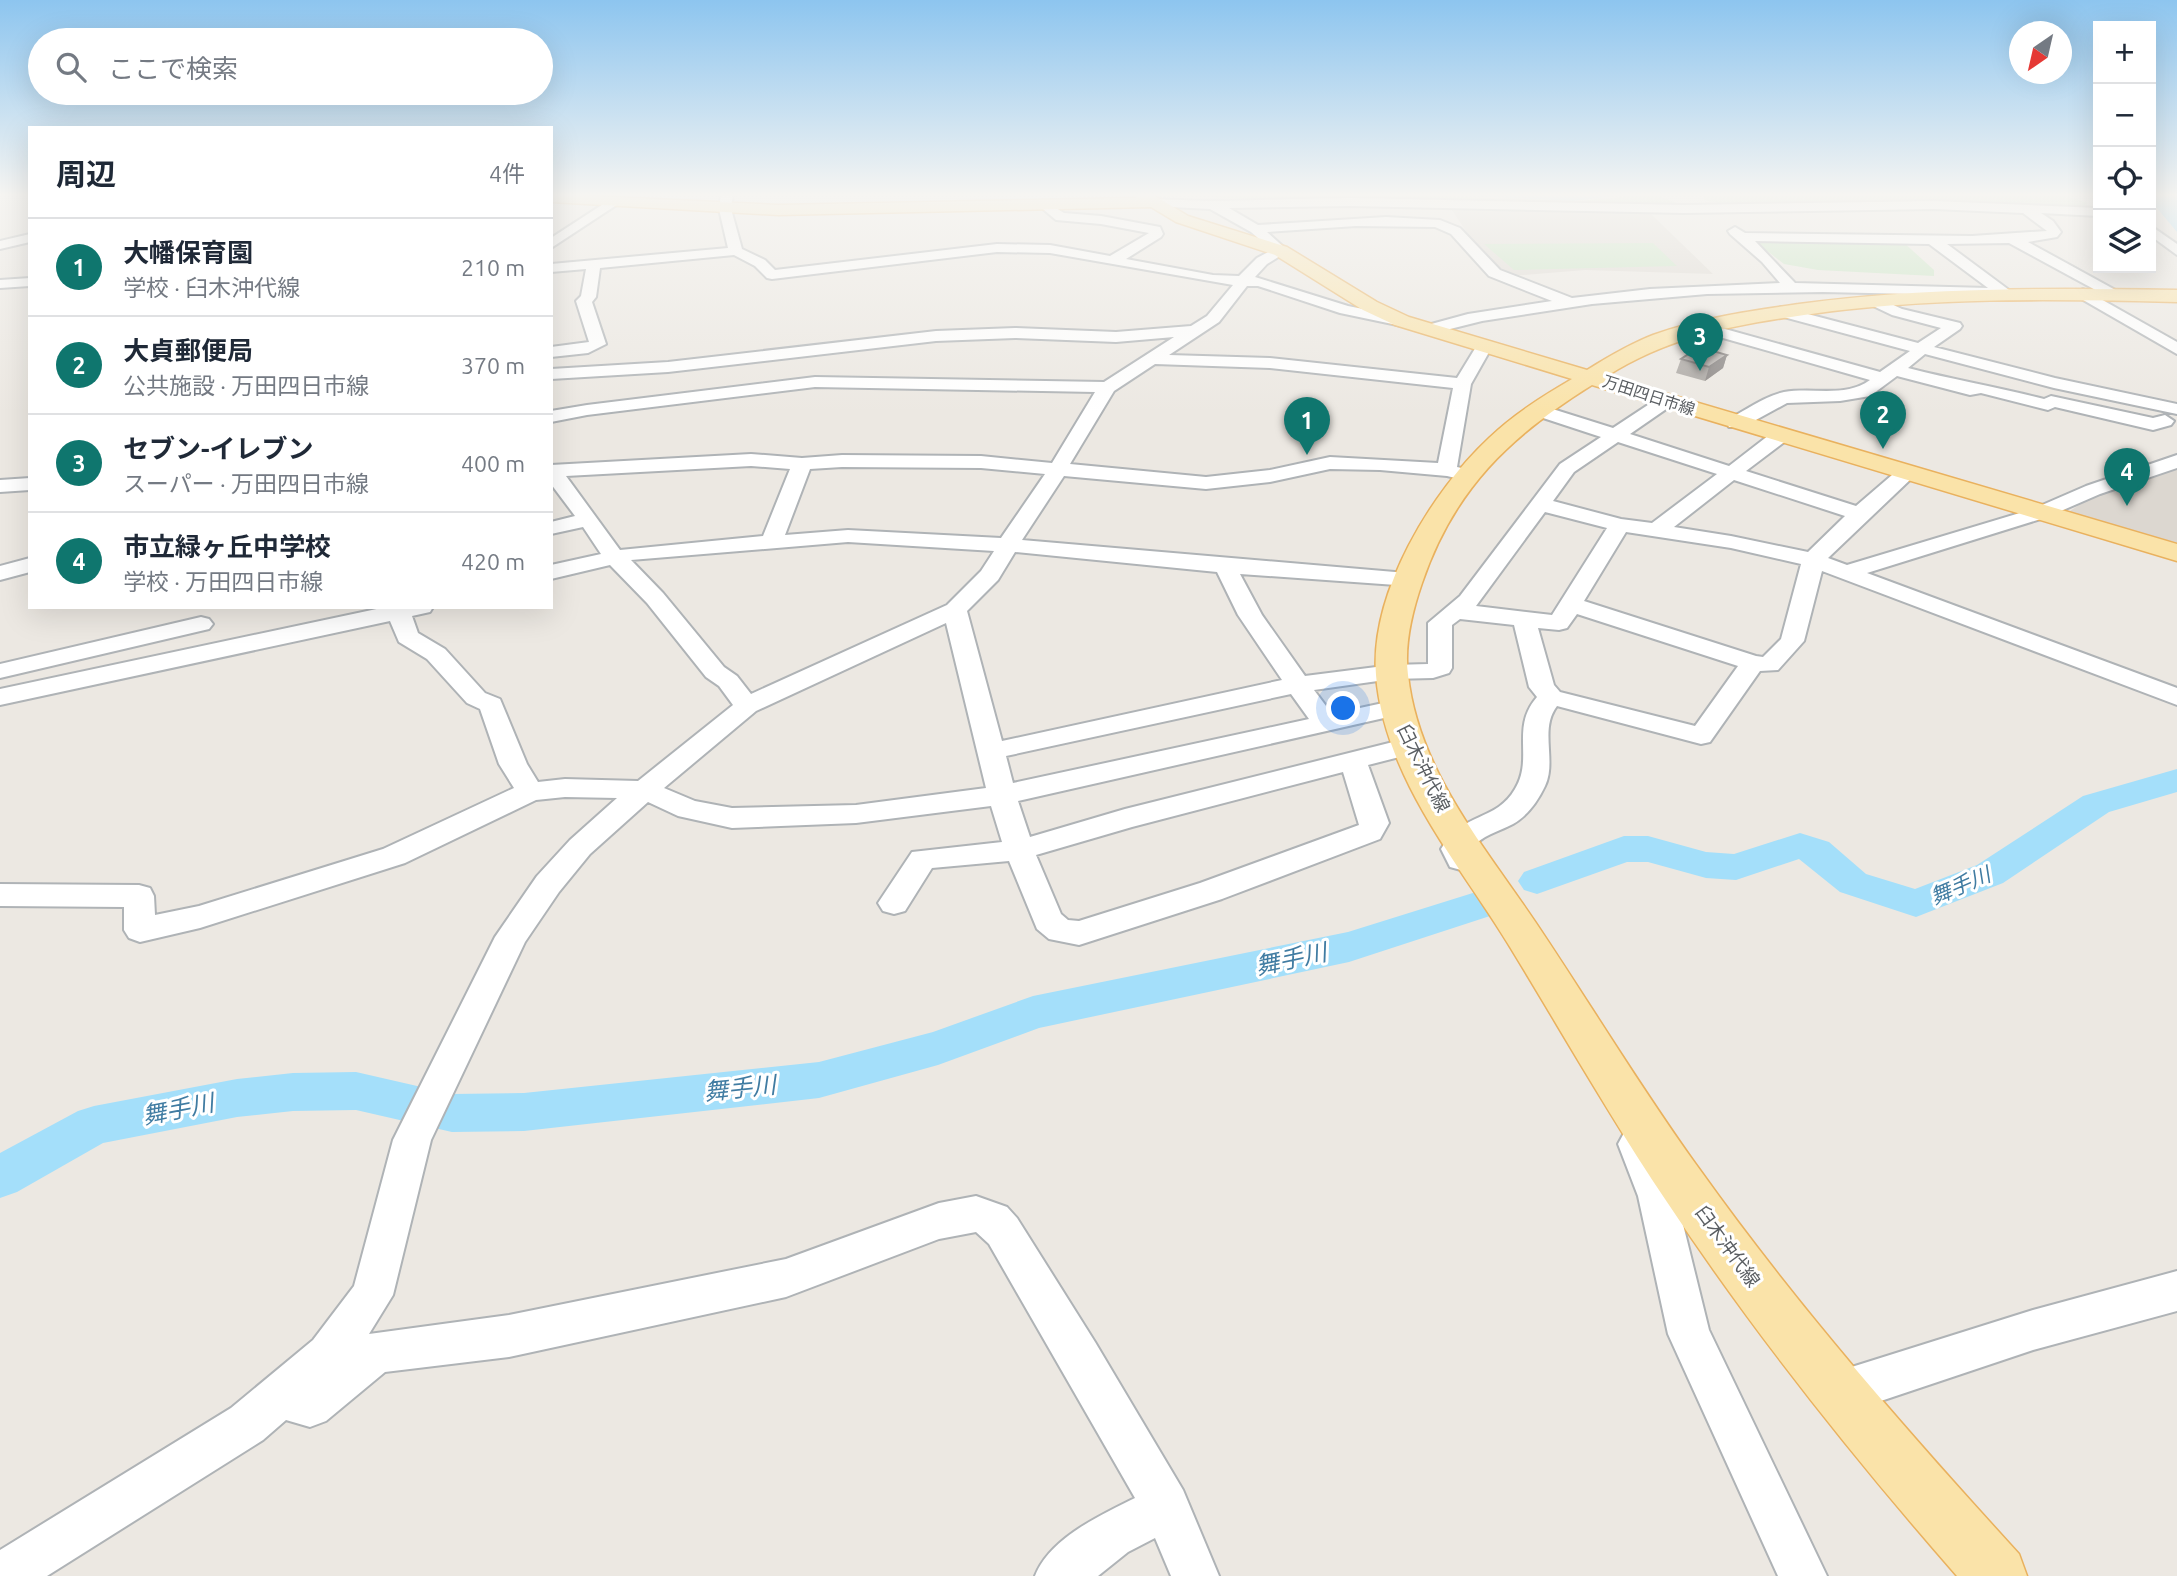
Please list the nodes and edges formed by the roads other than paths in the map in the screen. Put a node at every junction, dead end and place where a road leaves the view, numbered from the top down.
1 (593, 268) edge
2 (765, 268) edge
3 (834, 268) edge
4 (1149, 268) edge
5 (1256, 268) edge
6 (1308, 268) edge
7 (1487, 268) edge
8 (1764, 268) edge
9 (1970, 268) edge
10 (2057, 268) edge
11 (1244, 280) junction
12 (28, 282) edge
13 (0, 285) edge
14 (2004, 293) junction
15 (2098, 294) junction
16 (2177, 296) edge
17 (1786, 299) junction
18 (1874, 301) junction
19 (1569, 302) junction
20 (1402, 321) junction
21 (1701, 327) junction
22 (1430, 329) junction
23 (1196, 331) junction
24 (2155, 337) junction
25 (2177, 337) edge
26 (1937, 338) junction
27 (1485, 345) junction
28 (1919, 349) junction
29 (2177, 349) edge
30 (553, 352) edge
31 (1151, 359) junction
32 (668, 367) junction
33 (553, 374) edge
34 (1888, 374) junction
35 (1591, 376) junction
36 (1462, 384) junction
37 (1108, 387) junction
38 (2177, 394) edge
39 (666, 400) junction
40 (1666, 401) junction
41 (2177, 409) edge
42 (1537, 410) junction
43 (553, 417) edge
44 (2177, 418) edge
45 (1736, 423) junction
46 (1617, 435) junction
47 (1780, 436) junction
48 (2177, 461) edge
49 (802, 464) junction
50 (1058, 471) junction
51 (1732, 471) junction
52 (553, 472) edge
53 (1457, 473) junction
54 (1906, 473) junction
55 (553, 474) edge
56 (28, 484) edge
57 (0, 486) edge
58 (1539, 504) junction
59 (2040, 513) junction
60 (1859, 514) junction
61 (588, 519) junction
62 (1620, 525) junction
63 (553, 528) edge
64 (1655, 531) junction
65 (771, 543) junction
66 (1007, 545) junction
67 (2177, 553) edge
68 (613, 555) junction
69 (1813, 560) junction
70 (28, 566) edge
71 (1225, 566) junction
72 (553, 571) edge
73 (1849, 572) junction
74 (0, 573) edge
75 (1410, 579) junction
76 (1570, 604) junction
77 (406, 609) edge
78 (955, 610) junction
79 (1455, 611) junction
80 (202, 616) edge
81 (1524, 619) junction
82 (200, 656) junction
83 (1753, 663) junction
84 (0, 671) edge
85 (1392, 672) junction
86 (1296, 685) junction
87 (2177, 696) edge
88 (0, 697) edge
89 (1551, 697) junction
90 (747, 706) junction
91 (1397, 708) junction
92 (1325, 724) junction
93 (1409, 746) junction
94 (992, 751) junction
95 (1353, 760) junction
96 (645, 790) junction
97 (530, 792) junction
98 (1002, 795) junction
99 (1460, 839) junction
100 (1019, 850) junction
101 (0, 895) edge
102 (894, 903) dead end
103 (2177, 1291) edge
104 (1839, 1393) junction
105 (282, 1397) junction
106 (1166, 1507) junction
107 (4, 1576) edge
108 (1059, 1576) edge
109 (1195, 1576) edge
110 (1803, 1576) edge
111 (1997, 1576) edge

1 - 30 street
2 - 3 street
4 - 11 street
5 - 11 street
6 - 20 main road, 万田四日市線
7 - 19 street
8 - 17 street
9 - 14 street
10 - 15 street
11 - 20 street
11 - 23 street
12 - 13 street
14 - 15 main road, 臼木沖代線
14 - 17 street
14 - 18 main road, 臼木沖代線
15 - 16 main road, 臼木沖代線
15 - 24 street
17 - 18 main road, 臼木沖代線
17 - 19 street
17 - 21 main road, 臼木沖代線
17 - 28 street
18 - 26 street
19 - 22 street
20 - 22 main road, 万田四日市線
21 - 34 street
21 - 35 main road, 臼木沖代線
22 - 27 main road, 万田四日市線
23 - 31 street
23 - 32 street
24 - 25 street
24 - 29 street
26 - 28 street
26 - 38 street
27 - 35 main road, 万田四日市線
27 - 36 street
28 - 34 street
28 - 41 street
31 - 36 street
31 - 37 street
32 - 33 street
32 - 39 street
34 - 44 street
34 - 45 street
35 - 40 main road, 万田四日市線
35 - 42 main road, 臼木沖代線
36 - 53 street
37 - 39 street
37 - 50 street
39 - 43 street
40 - 45 main road, 万田四日市線
40 - 46 street
42 - 46 street
42 - 53 main road, 臼木沖代線
45 - 47 main road, 万田四日市線
46 - 51 street
46 - 58 street
47 - 51 street
47 - 54 main road, 万田四日市線
48 - 59 street
49 - 50 street
49 - 52 street
49 - 65 street
50 - 53 street
50 - 66 street
51 - 60 street
51 - 64 street
53 - 75 main road, 臼木沖代線
54 - 59 main road, 万田四日市線
54 - 60 street
55 - 61 street
56 - 57 street
58 - 62 street
58 - 79 street
59 - 67 main road, 万田四日市線
59 - 73 street
60 - 69 street
61 - 63 street
61 - 68 street
62 - 64 street
62 - 76 street
64 - 69 street
65 - 66 street
65 - 68 street
66 - 71 street
66 - 78 street
68 - 72 street
68 - 90 street
69 - 73 street
69 - 83 street
70 - 74 street
71 - 75 street
71 - 86 street
73 - 87 street
75 - 85 main road, 臼木沖代線
76 - 81 street
76 - 83 street
77 - 82 street
77 - 97 street
78 - 90 street
78 - 94 street
79 - 81 street
79 - 85 street
80 - 82 street
80 - 84 street
81 - 89 street
82 - 88 street
83 - 89 street
85 - 86 street
85 - 91 main road, 臼木沖代線
86 - 92 street
86 - 94 street
89 - 99 street
90 - 96 street
91 - 92 street
91 - 93 main road, 臼木沖代線
92 - 98 street
93 - 95 street
93 - 99 main road, 臼木沖代線
94 - 98 street
95 - 100 street
95 - 100 street
96 - 97 street
96 - 98 street
96 - 105 street
97 - 101 street
98 - 100 street
99 - 104 main road, 臼木沖代線
99 - 110 street
100 - 102 street
103 - 104 street
104 - 111 main road, 臼木沖代線
105 - 106 street
105 - 107 street
106 - 108 street
106 - 109 street

